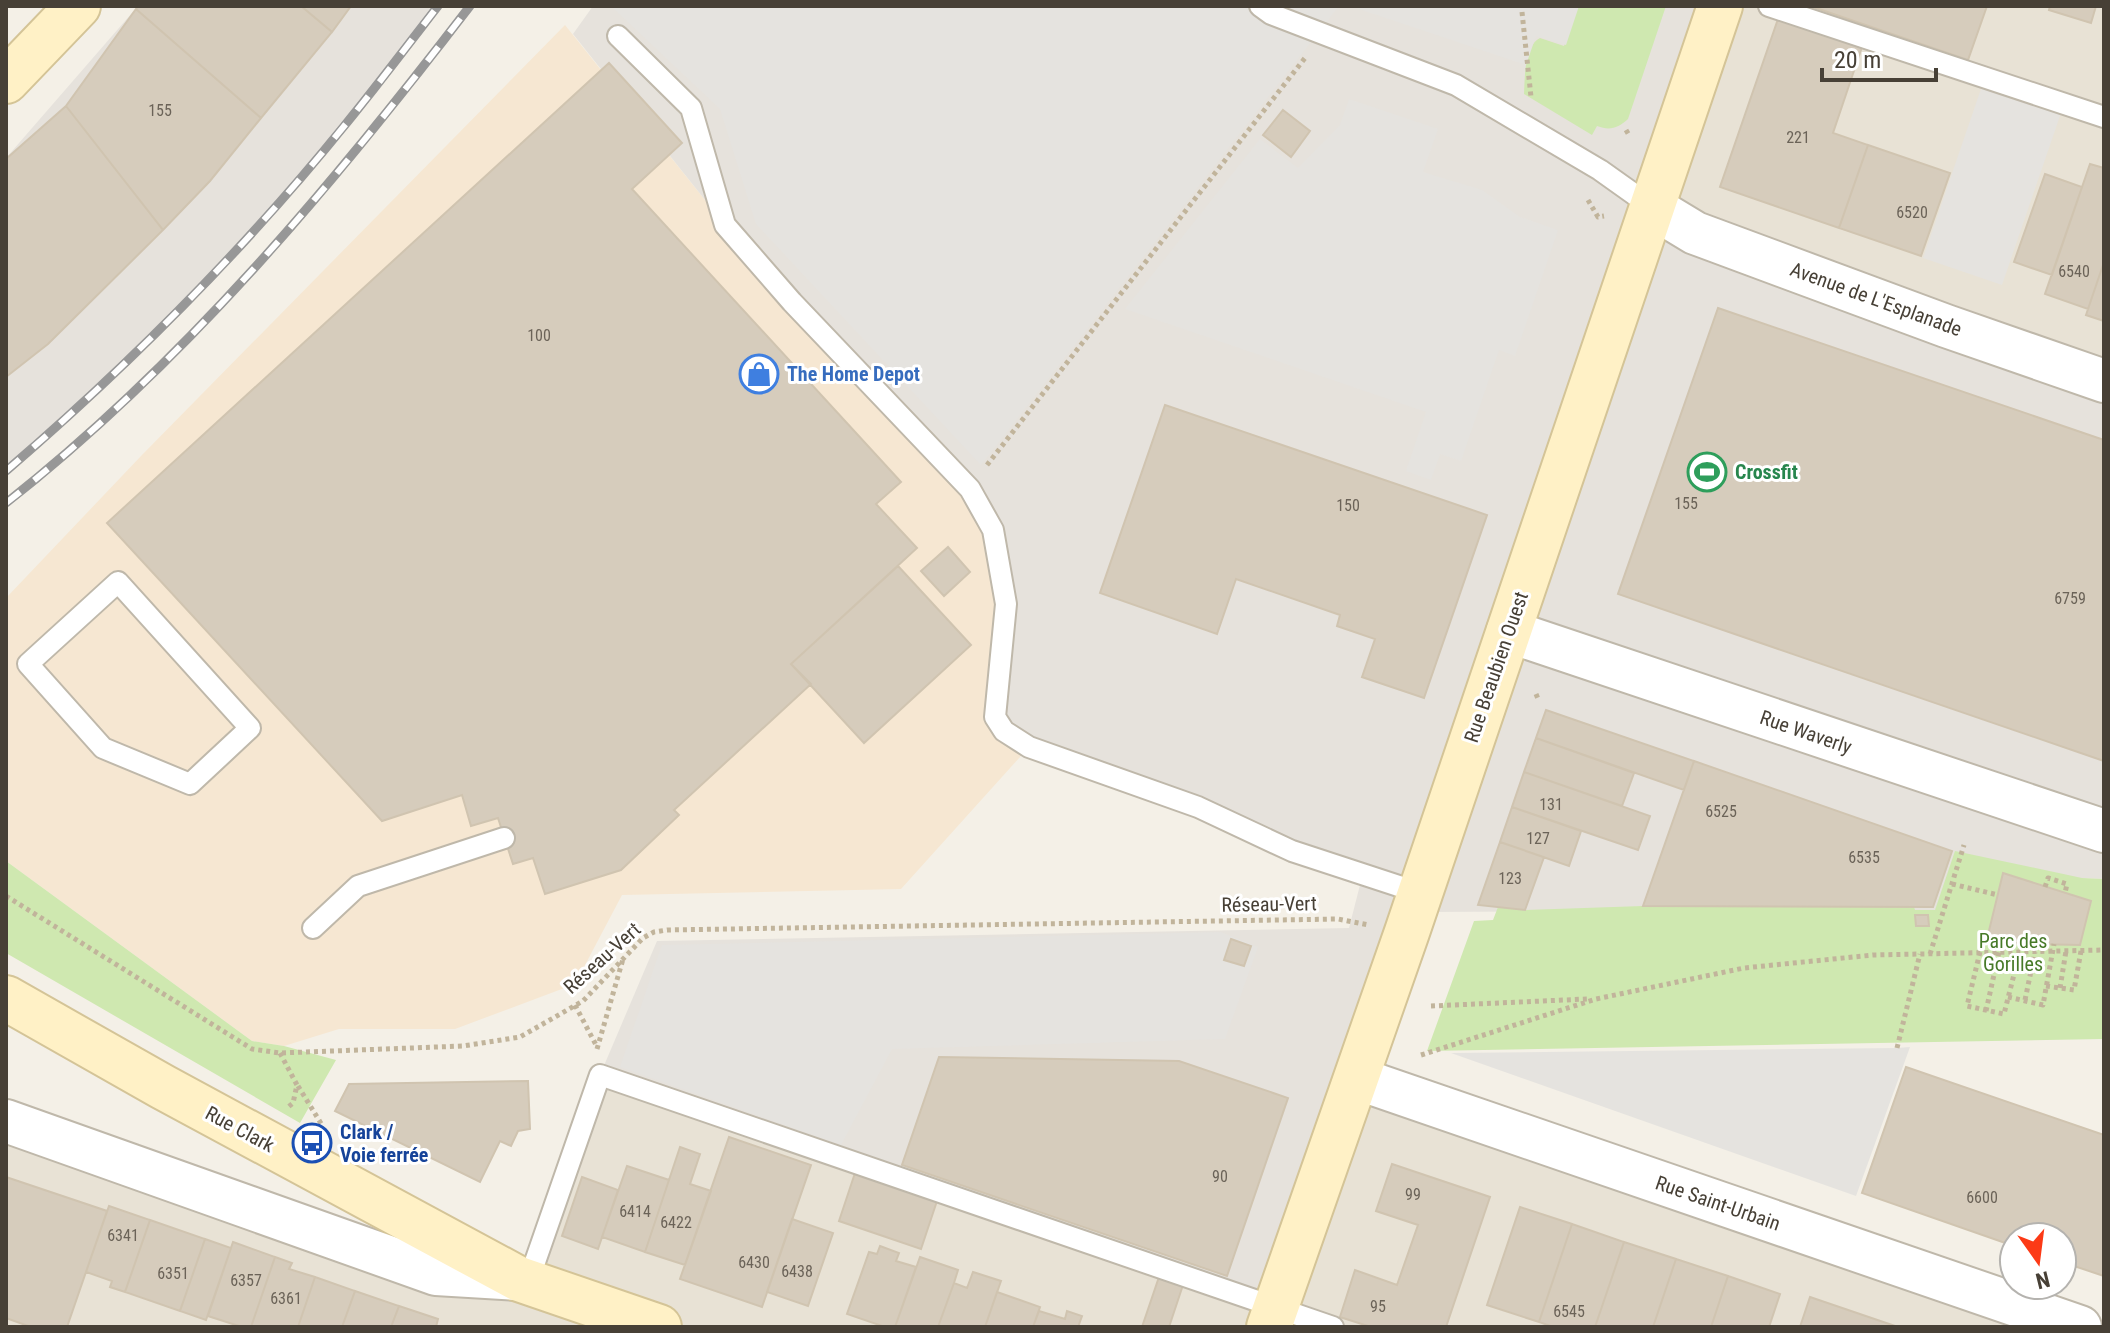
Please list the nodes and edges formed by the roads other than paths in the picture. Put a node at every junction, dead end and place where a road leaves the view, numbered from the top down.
1 (78, 6) edge
2 (1260, 6) edge
3 (1720, 6) edge
4 (1769, 6) edge
5 (618, 36) dead end
6 (6, 81) edge
7 (2104, 117) edge
8 (1652, 207) junction
9 (2104, 381) edge
10 (1508, 631) junction
11 (190, 784) joint
12 (2104, 831) edge
13 (504, 838) dead end
14 (1420, 893) junction
15 (313, 928) dead end
16 (6, 998) edge
17 (1356, 1078) junction
18 (6, 1121) edge
19 (524, 1280) junction
20 (1273, 1317) edge
21 (659, 1327) edge
22 (1333, 1327) edge
23 (2080, 1327) edge

1 - 6 street
2 - 8 lane
3 - 8 street, Rue Beaubien Ouest
4 - 7 lane
5 - 14 lane
8 - 9 street, Avenue de L'Esplanade
8 - 10 street, Rue Beaubien Ouest
10 - 12 street, Rue Waverly
10 - 14 street, Rue Beaubien Ouest
11 - 11 lane
13 - 15 lane
14 - 17 street, Rue Beaubien Ouest
16 - 19 street, Rue Clark
17 - 20 street, Rue Beaubien Ouest
17 - 23 street, Rue Saint-Urbain
18 - 19 street, Rue Clark
19 - 20 lane
19 - 21 street, Rue Clark
20 - 22 lane

